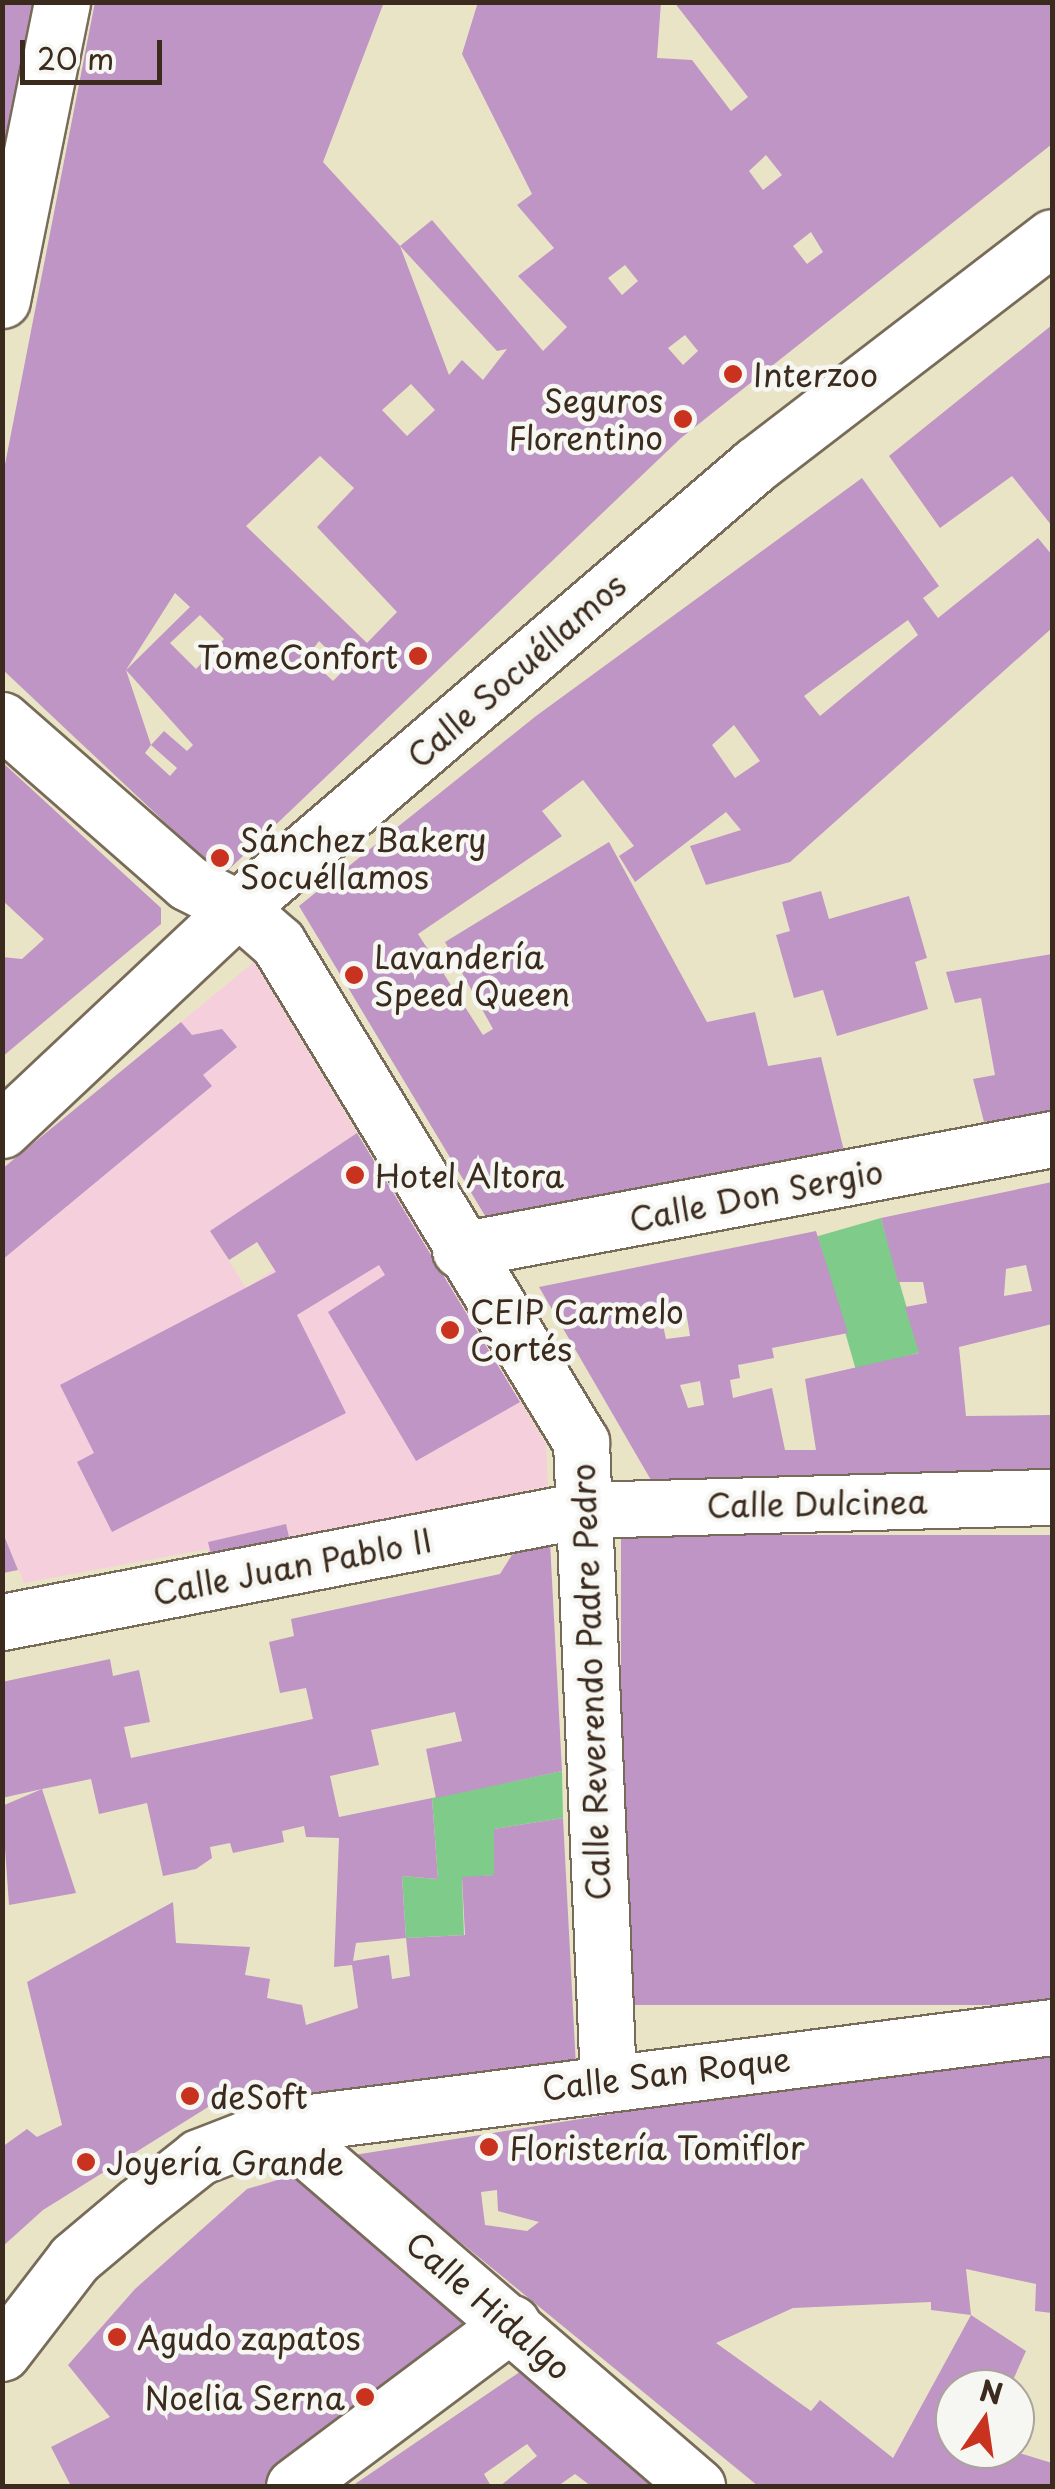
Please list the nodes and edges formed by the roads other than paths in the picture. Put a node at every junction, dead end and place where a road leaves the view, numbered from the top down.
1 (62, 2) edge
2 (1052, 237) edge
3 (2, 300) edge
4 (2, 720) edge
5 (238, 908) junction
6 (2, 1130) edge
7 (1052, 1139) edge
8 (460, 1250) junction
9 (1052, 1496) edge
10 (582, 1510) junction
11 (2, 1622) edge
12 (1052, 2027) edge
13 (608, 2080) junction
14 (280, 2126) junction
15 (512, 2323) junction
16 (2, 2352) edge
17 (294, 2486) edge
18 (697, 2486) edge

1 - 3 street
2 - 5 street, Calle Socuéllamos
4 - 5 street, Calle Reverendo Padre Pedro
5 - 6 street, Calle Socuéllamos
5 - 8 street, Calle Reverendo Padre Pedro
7 - 8 street, Calle Don Sergio
8 - 10 street, Calle Reverendo Padre Pedro
9 - 10 street, Calle Dulcinea
10 - 11 street, Calle Juan Pablo II
10 - 13 street, Calle Reverendo Padre Pedro
12 - 13 street, Calle San Roque
13 - 14 street, Calle San Roque
14 - 15 street, Calle Hidalgo
14 - 16 street, Calle San Roque
15 - 17 street
15 - 18 street, Calle Hidalgo

